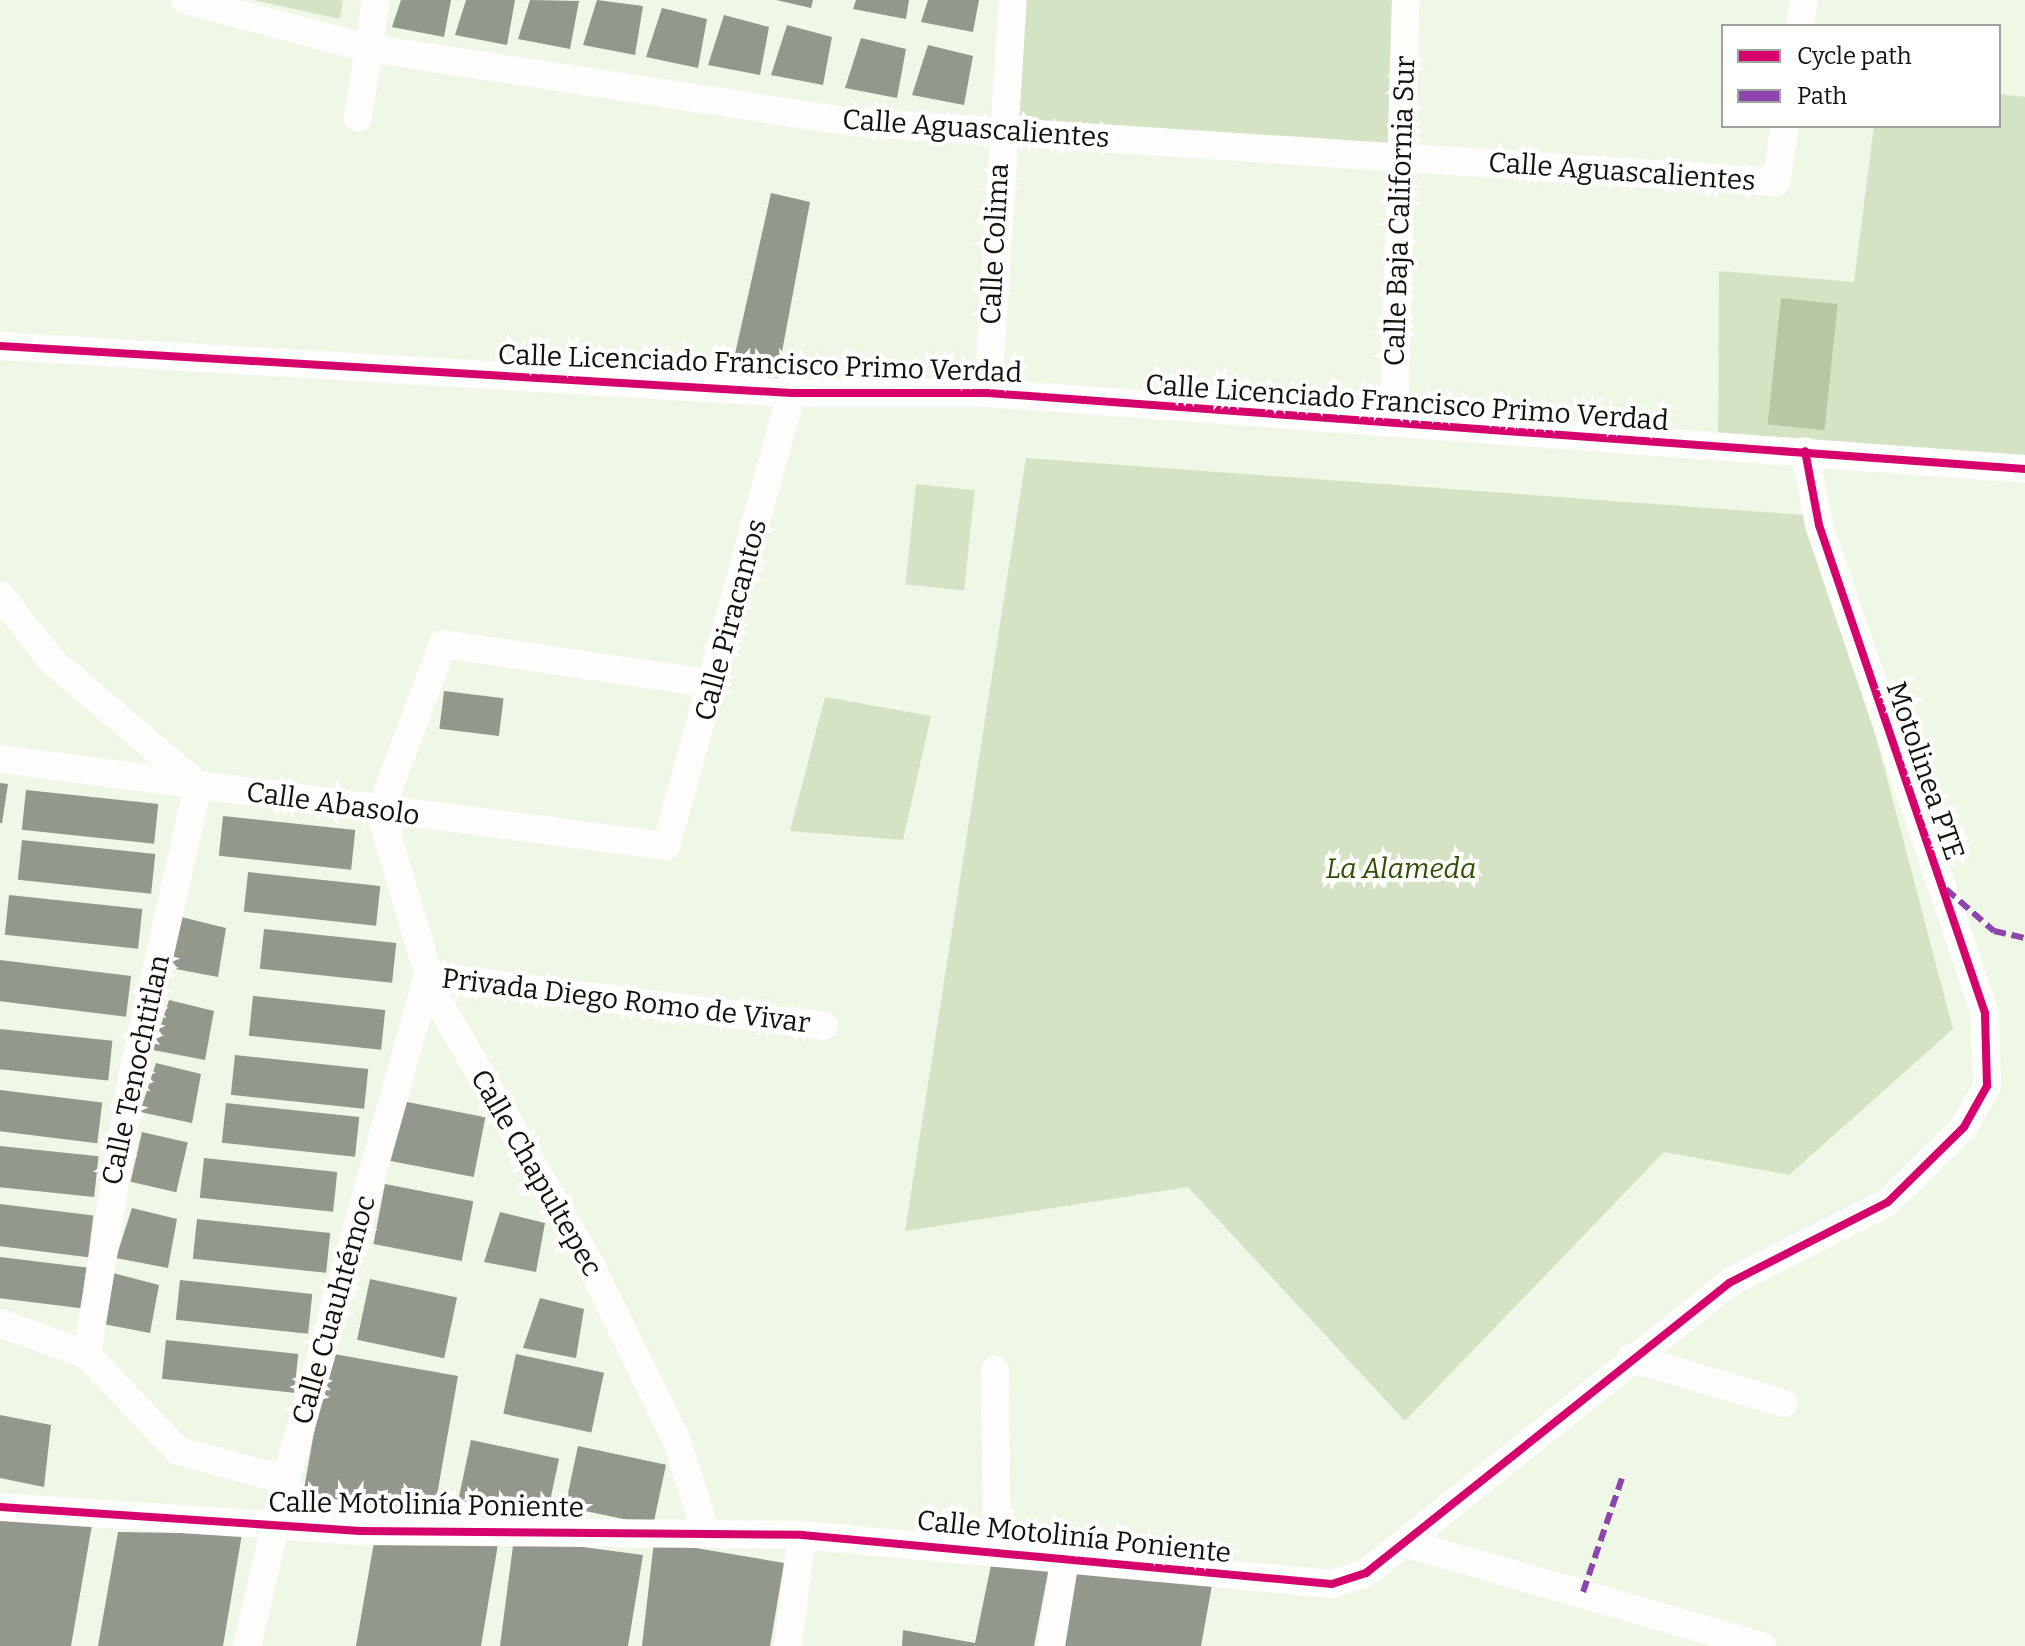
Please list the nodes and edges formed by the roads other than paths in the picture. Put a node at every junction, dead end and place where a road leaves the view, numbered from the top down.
1 (185, 0) edge
2 (376, 0) edge
3 (1013, 0) edge
4 (1406, 0) edge
5 (1804, 0) edge
6 (1800, 24) edge
7 (368, 48) junction
8 (358, 118) dead end
9 (1785, 128) edge
10 (1001, 130) junction
11 (1401, 159) junction
12 (0, 346) edge
13 (792, 393) junction
14 (988, 393) junction
15 (1394, 423) junction
16 (1805, 451) junction
17 (2025, 469) edge
18 (0, 595) edge
19 (715, 684) junction
20 (0, 759) edge
21 (198, 785) junction
22 (380, 811) junction
23 (666, 846) joint
24 (428, 976) junction
25 (824, 1026) dead end
26 (1979, 1105) joint
27 (0, 1323) edge
28 (87, 1355) junction
29 (1631, 1358) junction
30 (995, 1370) dead end
31 (1783, 1403) dead end
32 (286, 1480) junction
33 (0, 1507) edge
34 (278, 1526) junction
35 (705, 1530) junction
36 (802, 1535) junction
37 (1405, 1543) junction
38 (997, 1553) junction
39 (1065, 1560) junction
40 (1751, 1644) edge
41 (247, 1646) edge
42 (788, 1646) edge
43 (1051, 1646) edge

1 - 7 street, Calle Aguascalientes
2 - 7 street
3 - 10 street, Calle Colima
4 - 11 street, Calle Baja California Sur
5 - 6 street
7 - 8 street
7 - 10 street, Calle Aguascalientes
9 - 11 street, Calle Aguascalientes
10 - 11 street, Calle Aguascalientes
10 - 14 street, Calle Colima
11 - 15 street, Calle Baja California Sur
12 - 13 street, Calle Licenciado Francisco Primo Verdad
13 - 14 street, Calle Licenciado Francisco Primo Verdad
13 - 19 street, Calle Piracantos
14 - 15 street, Calle Licenciado Francisco Primo Verdad
15 - 16 street, Calle Licenciado Francisco Primo Verdad
16 - 17 street, Calle Licenciado Francisco Primo Verdad
16 - 26 street, Motolinea PTE
18 - 21 street
19 - 22 street
19 - 23 street, Calle Piracantos
20 - 21 street, Calle Abasolo
21 - 22 street, Calle Abasolo
21 - 28 street, Calle Tenochtitlan
22 - 23 street, Calle Abasolo
22 - 24 street, Calle Chapultepec
24 - 25 street, Privada Diego Romo de Vivar
24 - 32 street, Calle Cuauhtémoc
24 - 35 street, Calle Chapultepec
26 - 29 street, Calle Motolinía Poniente
27 - 28 street
28 - 32 street
29 - 31 street
29 - 37 street, Calle Motolinía Poniente
30 - 38 street
32 - 34 street, Calle Cuauhtémoc
33 - 34 street, Calle Motolinía Poniente
34 - 35 street, Calle Motolinía Poniente
34 - 41 street, Calle Cuauhtémoc
35 - 36 street, Calle Motolinía Poniente
36 - 38 street, Calle Motolinía Poniente
36 - 42 street
37 - 39 street, Calle Motolinía Poniente
37 - 40 street
38 - 39 street, Calle Motolinía Poniente
39 - 43 street

